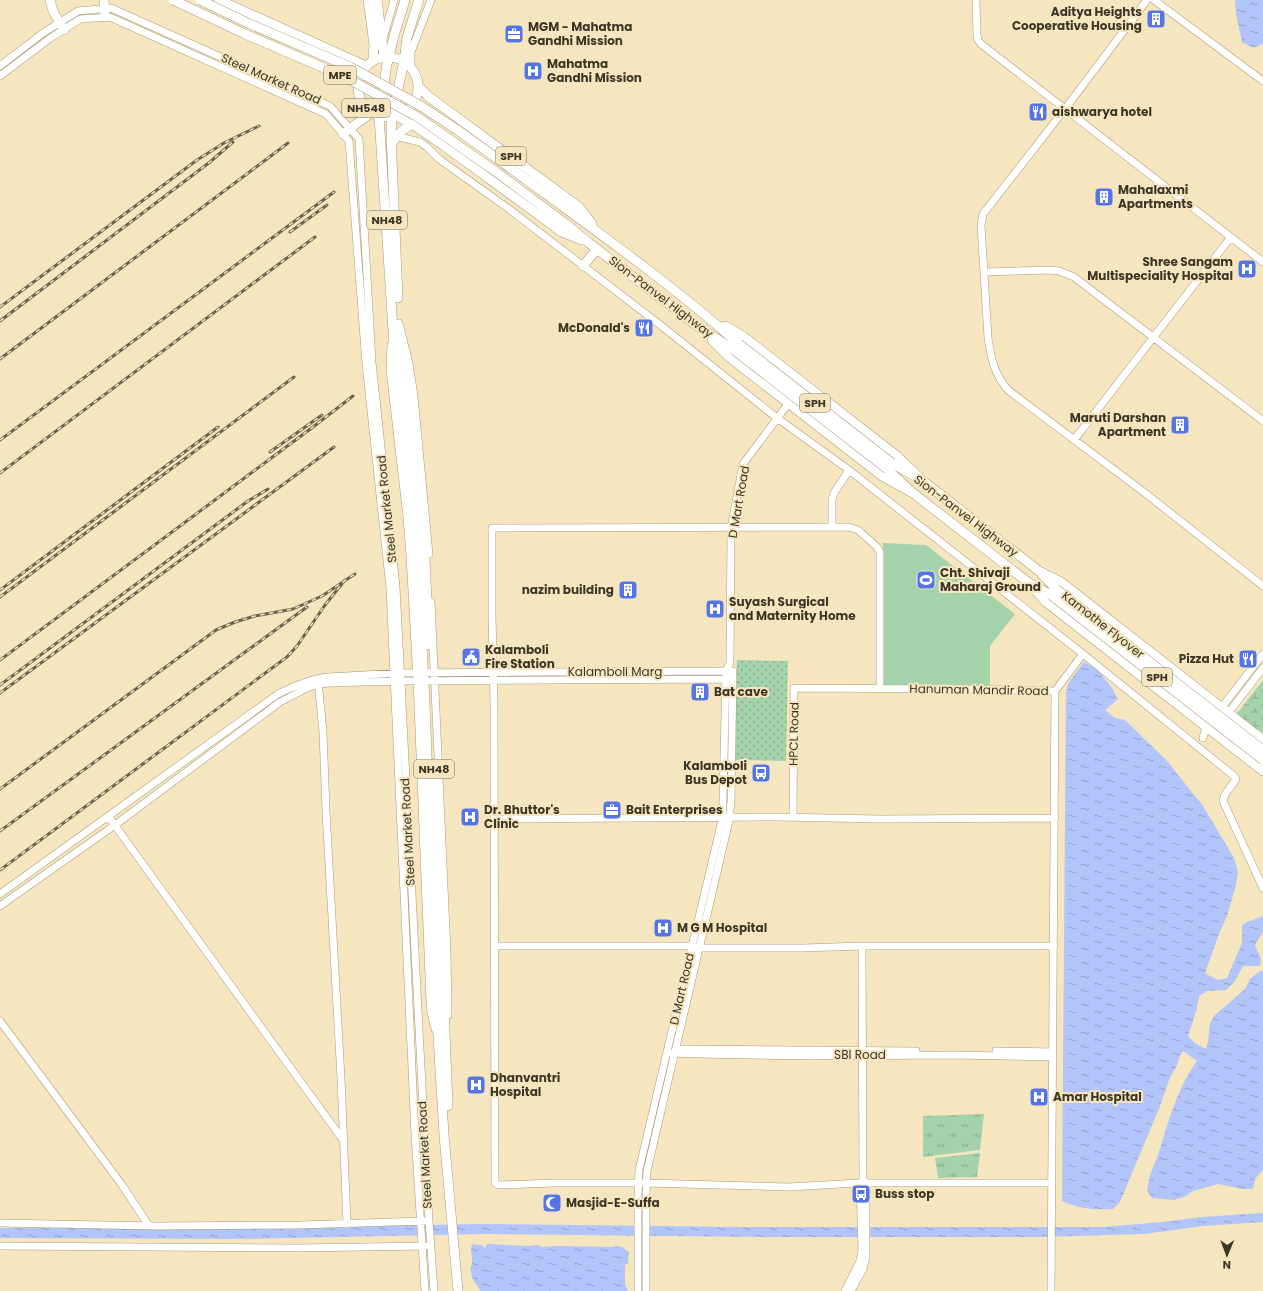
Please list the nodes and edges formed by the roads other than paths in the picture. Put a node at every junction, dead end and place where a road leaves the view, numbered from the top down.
1 (50, 0) edge
2 (174, 0) edge
3 (200, 0) edge
4 (219, 0) edge
5 (368, 0) edge
6 (377, 0) edge
7 (394, 0) edge
8 (405, 0) edge
9 (419, 0) edge
10 (430, 0) edge
11 (976, 0) edge
12 (1147, 0) edge
13 (1154, 0) edge
14 (104, 9) edge
15 (62, 26) junction
16 (383, 39) junction
17 (387, 56) junction
18 (370, 63) junction
19 (408, 64) junction
20 (0, 66) edge
21 (0, 76) edge
22 (1263, 81) edge
23 (418, 86) junction
24 (1065, 109) junction
25 (376, 114) junction
26 (394, 116) junction
27 (412, 124) junction
28 (347, 131) junction
29 (394, 140) junction
30 (598, 232) junction
31 (1231, 237) junction
32 (593, 246) junction
33 (1263, 262) edge
34 (583, 266) junction
35 (984, 272) junction
36 (705, 314) junction
37 (396, 323) junction
38 (696, 325) junction
39 (1154, 337) junction
40 (737, 347) junction
41 (804, 384) junction
42 (789, 403) junction
43 (777, 418) junction
44 (1263, 421) edge
45 (1074, 440) junction
46 (889, 466) junction
47 (849, 470) junction
48 (923, 481) junction
49 (913, 493) junction
50 (832, 527) junction
51 (731, 528) junction
52 (1039, 571) junction
53 (1029, 583) junction
54 (1263, 586) edge
55 (1054, 592) junction
56 (1083, 654) junction
57 (1263, 654) edge
58 (1263, 668) edge
59 (729, 675) junction
60 (493, 676) junction
61 (397, 677) junction
62 (426, 677) junction
63 (318, 681) junction
64 (880, 688) junction
65 (1055, 691) junction
66 (1225, 710) junction
67 (1209, 730) junction
68 (1263, 740) edge
69 (1197, 746) junction
70 (1263, 750) edge
71 (1263, 760) edge
72 (1263, 771) edge
73 (108, 816) junction
74 (722, 818) junction
75 (730, 818) junction
76 (793, 818) junction
77 (1055, 818) junction
78 (494, 819) junction
79 (115, 825) junction
80 (1263, 888) edge
81 (0, 894) edge
82 (0, 906) edge
83 (494, 946) junction
84 (692, 946) junction
85 (862, 946) junction
86 (1054, 946) junction
87 (700, 948) junction
88 (418, 1010) junction
89 (410, 1011) junction
90 (0, 1021) edge
91 (667, 1051) junction
92 (675, 1051) junction
93 (862, 1053) junction
94 (1053, 1054) junction
95 (344, 1140) junction
96 (863, 1182) junction
97 (642, 1183) junction
98 (1052, 1183) junction
99 (429, 1221) junction
100 (420, 1222) junction
101 (0, 1223) edge
102 (347, 1224) junction
103 (149, 1226) junction
104 (642, 1241) junction
105 (864, 1241) junction
106 (0, 1246) edge
107 (422, 1246) junction
108 (431, 1246) junction
109 (457, 1247) junction
110 (425, 1291) edge
111 (434, 1291) edge
112 (458, 1291) edge
113 (464, 1291) edge
114 (638, 1291) edge
115 (646, 1291) edge
116 (845, 1291) edge
117 (851, 1291) edge
118 (1051, 1291) edge

1 - 15 highway
2 - 32 highway, MPE, bridge
3 - 30 highway, MPE, bridge
4 - 18 highway
5 - 18 highway
6 - 16 highway
7 - 16 street
8 - 17 highway
9 - 19 highway
10 - 19 street
11 - 24 street
12 - 24 street
13 - 22 street
14 - 15 street, Steel Market Road
14 - 28 street, Steel Market Road
15 - 20 street, Steel Market Road
15 - 21 street, Steel Market Road
16 - 17 highway
17 - 18 highway
17 - 19 highway
17 - 25 highway
18 - 25 highway, NH548
19 - 23 highway
19 - 26 highway
23 - 26 highway, NH548
23 - 30 highway, SPH
24 - 31 street
24 - 35 street
25 - 26 highway, NH548
25 - 28 highway
25 - 37 highway, NH48
26 - 27 highway, SPH
26 - 29 highway, NH48
27 - 29 highway
27 - 32 highway, SPH
28 - 61 street, Steel Market Road
29 - 34 street
29 - 37 highway, NH48
30 - 36 highway, Sion-Panvel Highway / SPH
31 - 33 street
31 - 39 street
32 - 34 highway
32 - 38 highway, Sion-Panvel Highway / SPH
34 - 43 street
35 - 39 street
35 - 45 street
36 - 40 highway, Sion-Panvel Highway / SPH
36 - 41 highway
37 - 62 highway, NH48
37 - 62 street
38 - 40 highway, Sion-Panvel Highway / SPH
38 - 42 highway
39 - 44 street
39 - 45 street
40 - 46 highway, SPH, bridge
41 - 42 street, D Mart Road
41 - 48 highway
42 - 43 street, D Mart Road
42 - 49 highway
43 - 47 street
43 - 51 street, D Mart Road
45 - 54 street
46 - 48 highway, Sion-Panvel Highway / SPH
46 - 49 highway, Sion-Panvel Highway / SPH
47 - 50 street
47 - 56 street
48 - 52 highway, Sion-Panvel Highway / SPH
49 - 53 highway, Sion-Panvel Highway / SPH
50 - 51 street
50 - 64 street
51 - 59 street, D Mart Road
51 - 60 street
52 - 55 highway, Sion-Panvel Highway / SPH
52 - 66 highway
53 - 55 highway, Sion-Panvel Highway / SPH
53 - 67 highway
55 - 70 highway, Kamothe Flyover / SPH, bridge
55 - 71 highway, Kamothe Flyover / SPH, bridge
56 - 65 street, Hanuman Mandir Road
56 - 69 street
57 - 66 street
58 - 66 street
59 - 60 street, Kalamboli Marg
59 - 74 street, D Mart Road
59 - 75 street, D Mart Road
60 - 62 street, Kalamboli Marg
60 - 78 street
61 - 62 street, Kalamboli Marg
61 - 63 street, Kalamboli Marg
61 - 88 street, Steel Market Road
61 - 89 street, Steel Market Road
62 - 109 highway, NH48
63 - 73 street
63 - 79 street
63 - 95 street
64 - 65 street, Hanuman Mandir Road
64 - 76 street, HPCL Road
65 - 77 street
66 - 67 street
66 - 68 highway
67 - 69 street
67 - 72 highway
69 - 80 street
73 - 79 street
73 - 81 street
74 - 75 street
74 - 78 street
74 - 84 street, D Mart Road
75 - 76 street
75 - 87 street, D Mart Road
76 - 77 street
77 - 86 street
78 - 83 street
79 - 82 street
79 - 95 street
83 - 84 street
83 - 97 street
84 - 87 street
84 - 91 street, D Mart Road
85 - 86 street
85 - 87 street
85 - 93 street
86 - 94 street
87 - 92 street, D Mart Road
88 - 89 street
88 - 99 street, Steel Market Road
89 - 100 street, Steel Market Road
90 - 103 street
91 - 92 street, SBI Road
91 - 97 street, D Mart Road
92 - 93 street, SBI Road
92 - 97 street, D Mart Road
93 - 94 street, SBI Road
93 - 96 street
94 - 98 street
95 - 102 street
96 - 97 street
96 - 98 street
96 - 105 street
97 - 104 street, D Mart Road
97 - 104 street, D Mart Road
98 - 118 street
99 - 100 street
99 - 108 street, Steel Market Road
100 - 102 street
100 - 107 street, Steel Market Road
101 - 103 street
102 - 103 street
104 - 114 street, D Mart Road
104 - 115 street, D Mart Road
105 - 116 street
105 - 117 street
106 - 107 street
107 - 108 street
107 - 110 street, Steel Market Road
108 - 111 street, Steel Market Road
109 - 112 highway, NH48
109 - 113 highway, NH48

